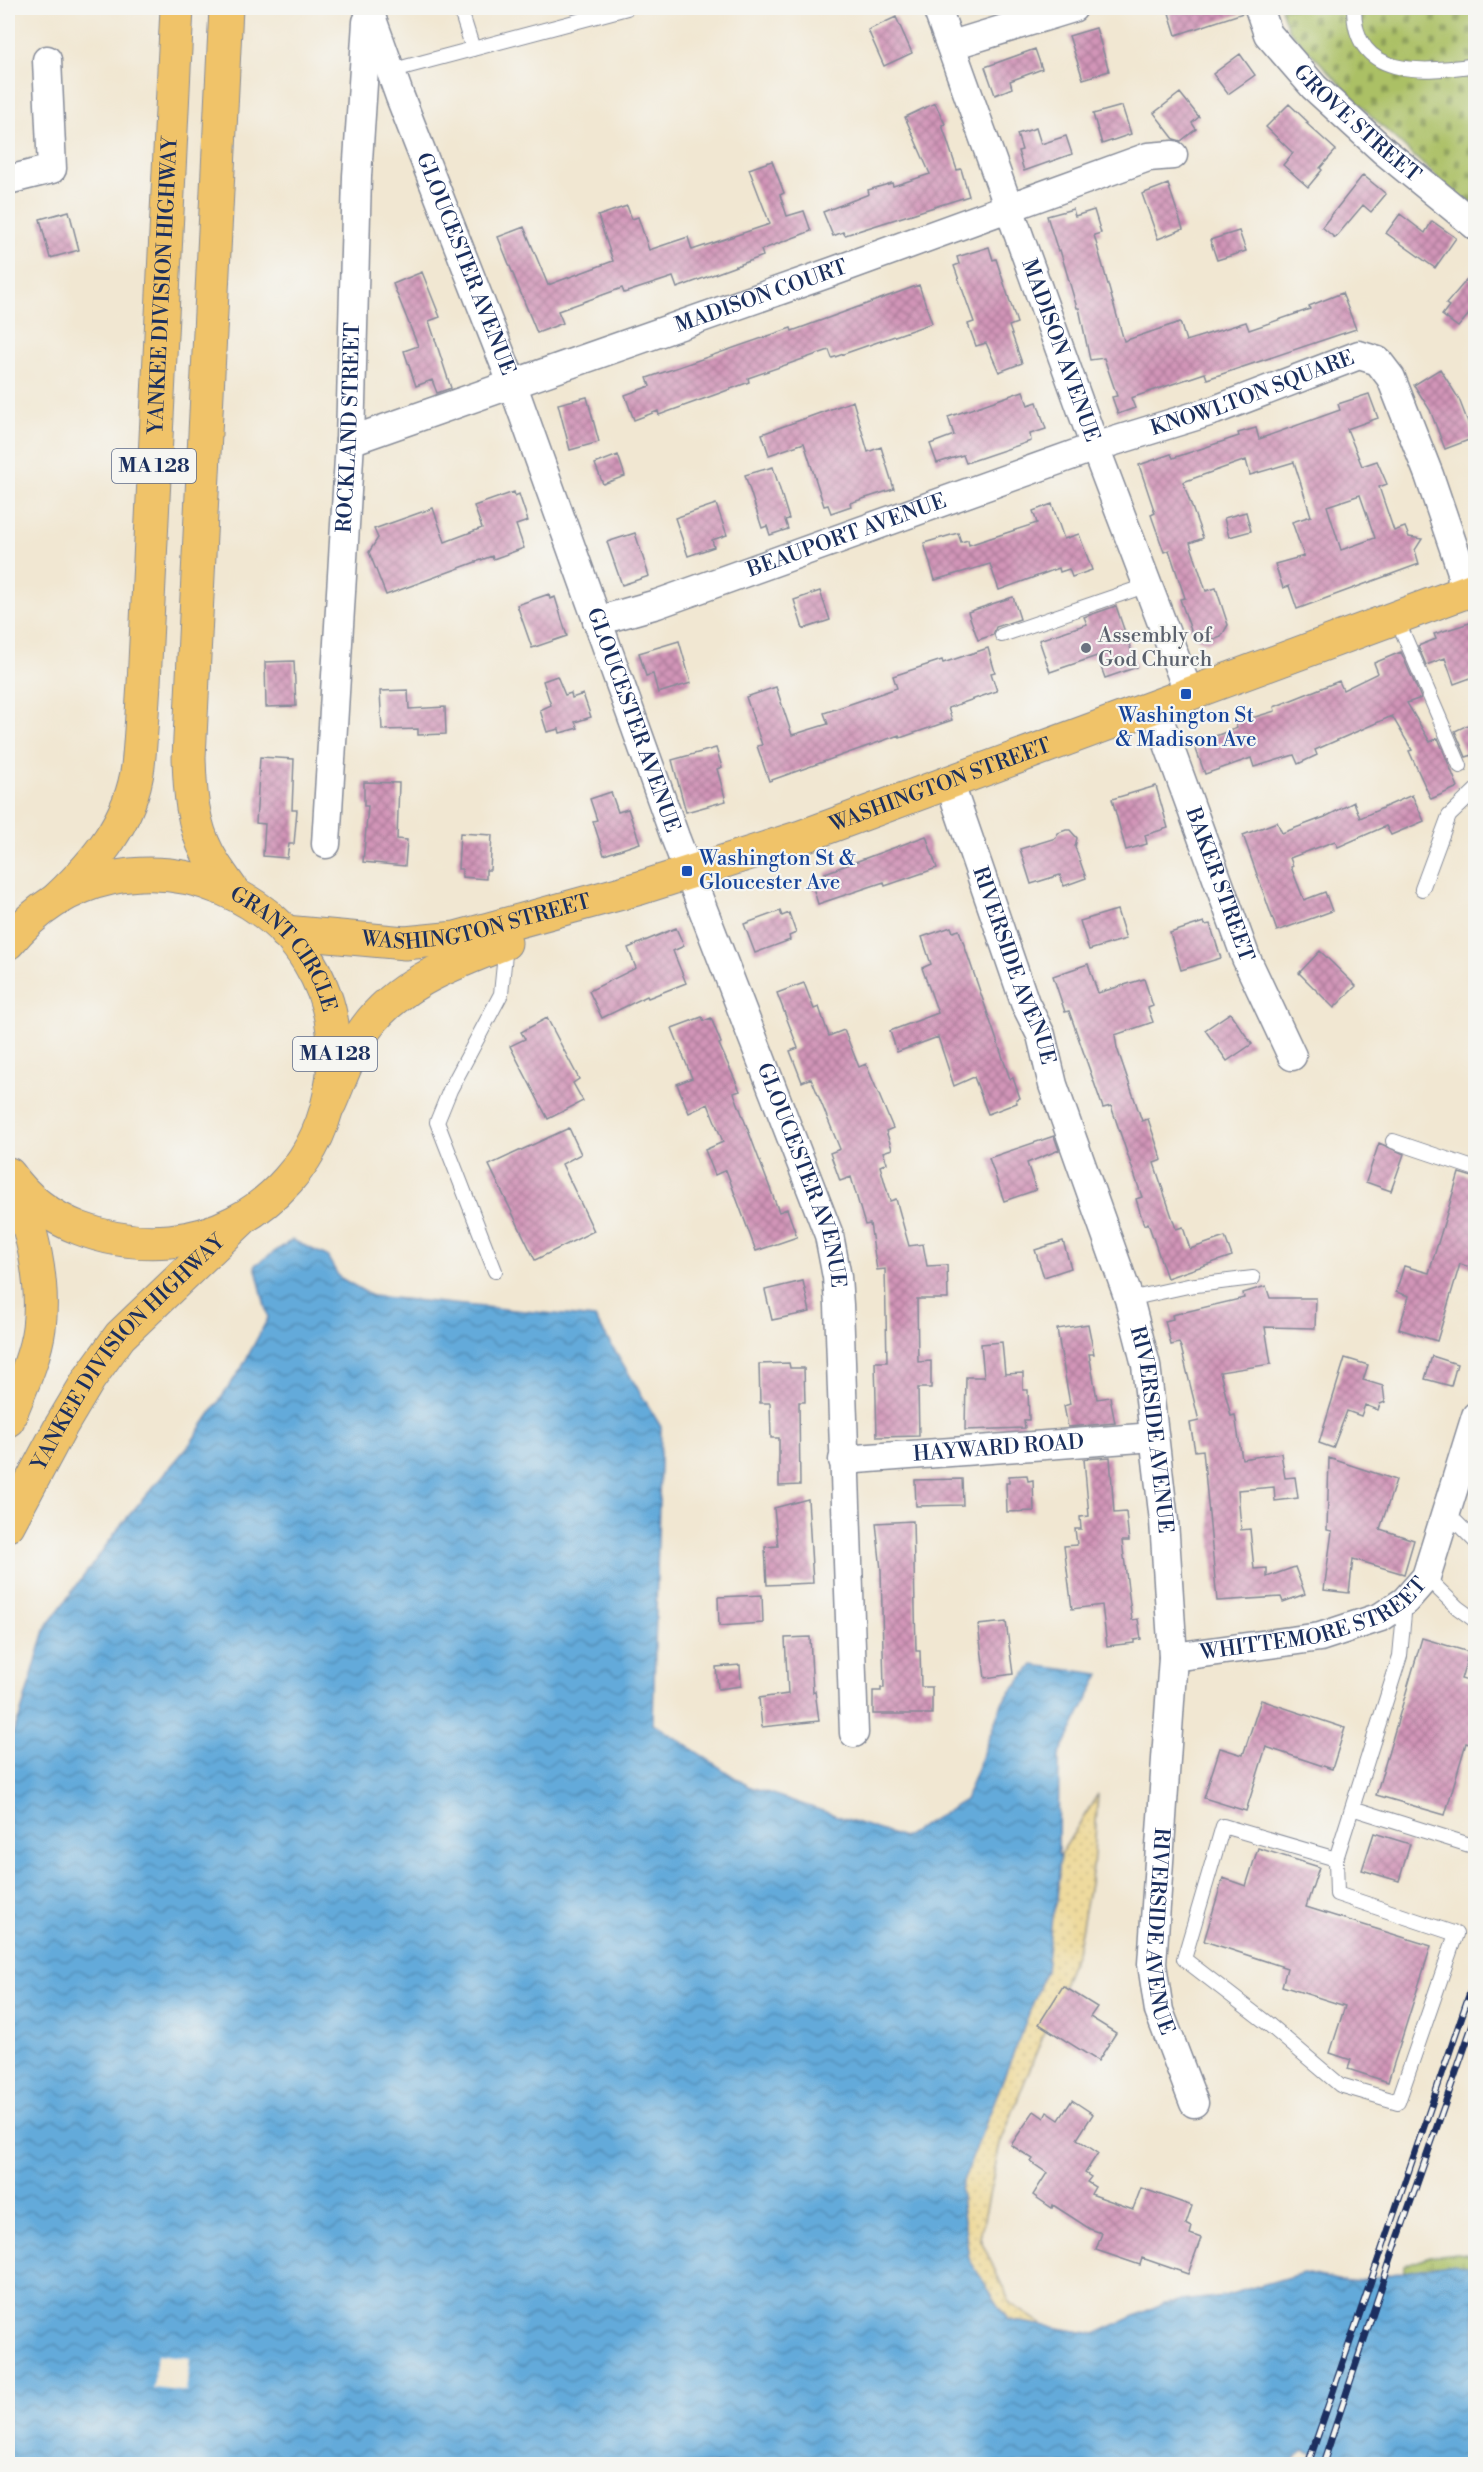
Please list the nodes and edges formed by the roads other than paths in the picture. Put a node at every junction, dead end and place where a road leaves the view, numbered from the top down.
1 (177, 8) edge
2 (226, 8) edge
3 (460, 8) edge
4 (627, 8) edge
5 (937, 8) edge
6 (1073, 8) edge
7 (1259, 8) edge
8 (1354, 8) edge
9 (368, 9) edge
10 (952, 45) junction
11 (473, 49) junction
12 (47, 60) dead end
13 (1476, 65) edge
14 (390, 71) junction
15 (1173, 155) dead end
16 (8, 180) edge
17 (1009, 206) junction
18 (1476, 226) edge
19 (512, 383) junction
20 (350, 441) junction
21 (1095, 447) junction
22 (1148, 585) junction
23 (1468, 591) edge
24 (1396, 618) junction
25 (597, 621) junction
26 (1002, 635) dead end
27 (1189, 694) junction
28 (1155, 708) junction
29 (1460, 766) dead end
30 (947, 783) junction
31 (1476, 790) edge
32 (326, 844) dead end
33 (689, 871) junction
34 (1422, 889) dead end
35 (234, 893) junction
36 (58, 898) junction
37 (285, 932) junction
38 (506, 942) joint
39 (8, 943) edge
40 (1292, 1056) dead end
41 (328, 1107) junction
42 (1393, 1142) dead end
43 (1476, 1169) edge
44 (11, 1178) edge
45 (242, 1219) junction
46 (495, 1271) dead end
47 (1253, 1278) dead end
48 (1129, 1299) junction
49 (1476, 1416) edge
50 (8, 1420) edge
51 (1154, 1437) junction
52 (843, 1461) junction
53 (1446, 1512) junction
54 (8, 1525) edge
55 (1476, 1542) edge
56 (1426, 1577) junction
57 (1405, 1601) junction
58 (1476, 1621) edge
59 (1173, 1657) junction
60 (854, 1733) dead end
61 (1352, 1808) junction
62 (1476, 1847) edge
63 (1336, 1859) junction
64 (1194, 2103) dead end

1 - 36 main road, YANKEE DIVISION HIGHWAY / MA 128
2 - 35 main road, MA 128
3 - 11 lane
4 - 11 lane
5 - 10 street, MADISON AVENUE
6 - 10 street
7 - 18 street, GROVE STREET
8 - 13 lane
9 - 14 street, GLOUCESTER AVENUE
9 - 20 street, ROCKLAND STREET
10 - 17 street, MADISON AVENUE
11 - 14 lane
12 - 16 street
14 - 19 street, GLOUCESTER AVENUE
15 - 17 street, MADISON COURT
17 - 19 street, MADISON COURT
17 - 21 street, MADISON AVENUE
19 - 20 street, MADISON COURT
19 - 25 street, GLOUCESTER AVENUE
20 - 32 street, ROCKLAND STREET
21 - 22 street, MADISON AVENUE
21 - 23 street, KNOWLTON SQUARE
21 - 25 street, BEAUPORT AVENUE
22 - 26 lane
22 - 27 street, MADISON AVENUE
23 - 24 main road, WASHINGTON STREET
24 - 27 main road, WASHINGTON STREET
24 - 29 lane
25 - 33 street, GLOUCESTER AVENUE
27 - 28 main road, WASHINGTON STREET
28 - 30 main road, WASHINGTON STREET
28 - 40 street, BAKER STREET
30 - 33 main road, WASHINGTON STREET
30 - 48 street, RIVERSIDE AVENUE
31 - 34 lane
33 - 37 main road, WASHINGTON STREET
33 - 52 street, GLOUCESTER AVENUE
35 - 36 main road, GRANT CIRCLE
35 - 37 main road, GRANT CIRCLE / MA 128
36 - 39 main road, GRANT CIRCLE / MA 128
37 - 41 main road, GRANT CIRCLE / MA 128
38 - 41 main road, WASHINGTON STREET
38 - 46 lane
41 - 45 main road, GRANT CIRCLE / MA 128
42 - 43 lane
44 - 45 main road, GRANT CIRCLE
44 - 50 main road
45 - 54 main road, YANKEE DIVISION HIGHWAY / MA 128
47 - 48 lane
48 - 51 street, RIVERSIDE AVENUE
49 - 53 street, WHITTEMORE STREET
51 - 52 street, HAYWARD ROAD
51 - 59 street, RIVERSIDE AVENUE
52 - 60 street, GLOUCESTER AVENUE
53 - 55 lane
53 - 56 street, WHITTEMORE STREET
56 - 57 street, WHITTEMORE STREET
56 - 58 lane
57 - 59 street, WHITTEMORE STREET
57 - 61 lane
59 - 64 street, RIVERSIDE AVENUE
61 - 62 lane
61 - 63 lane
63 - 63 lane

